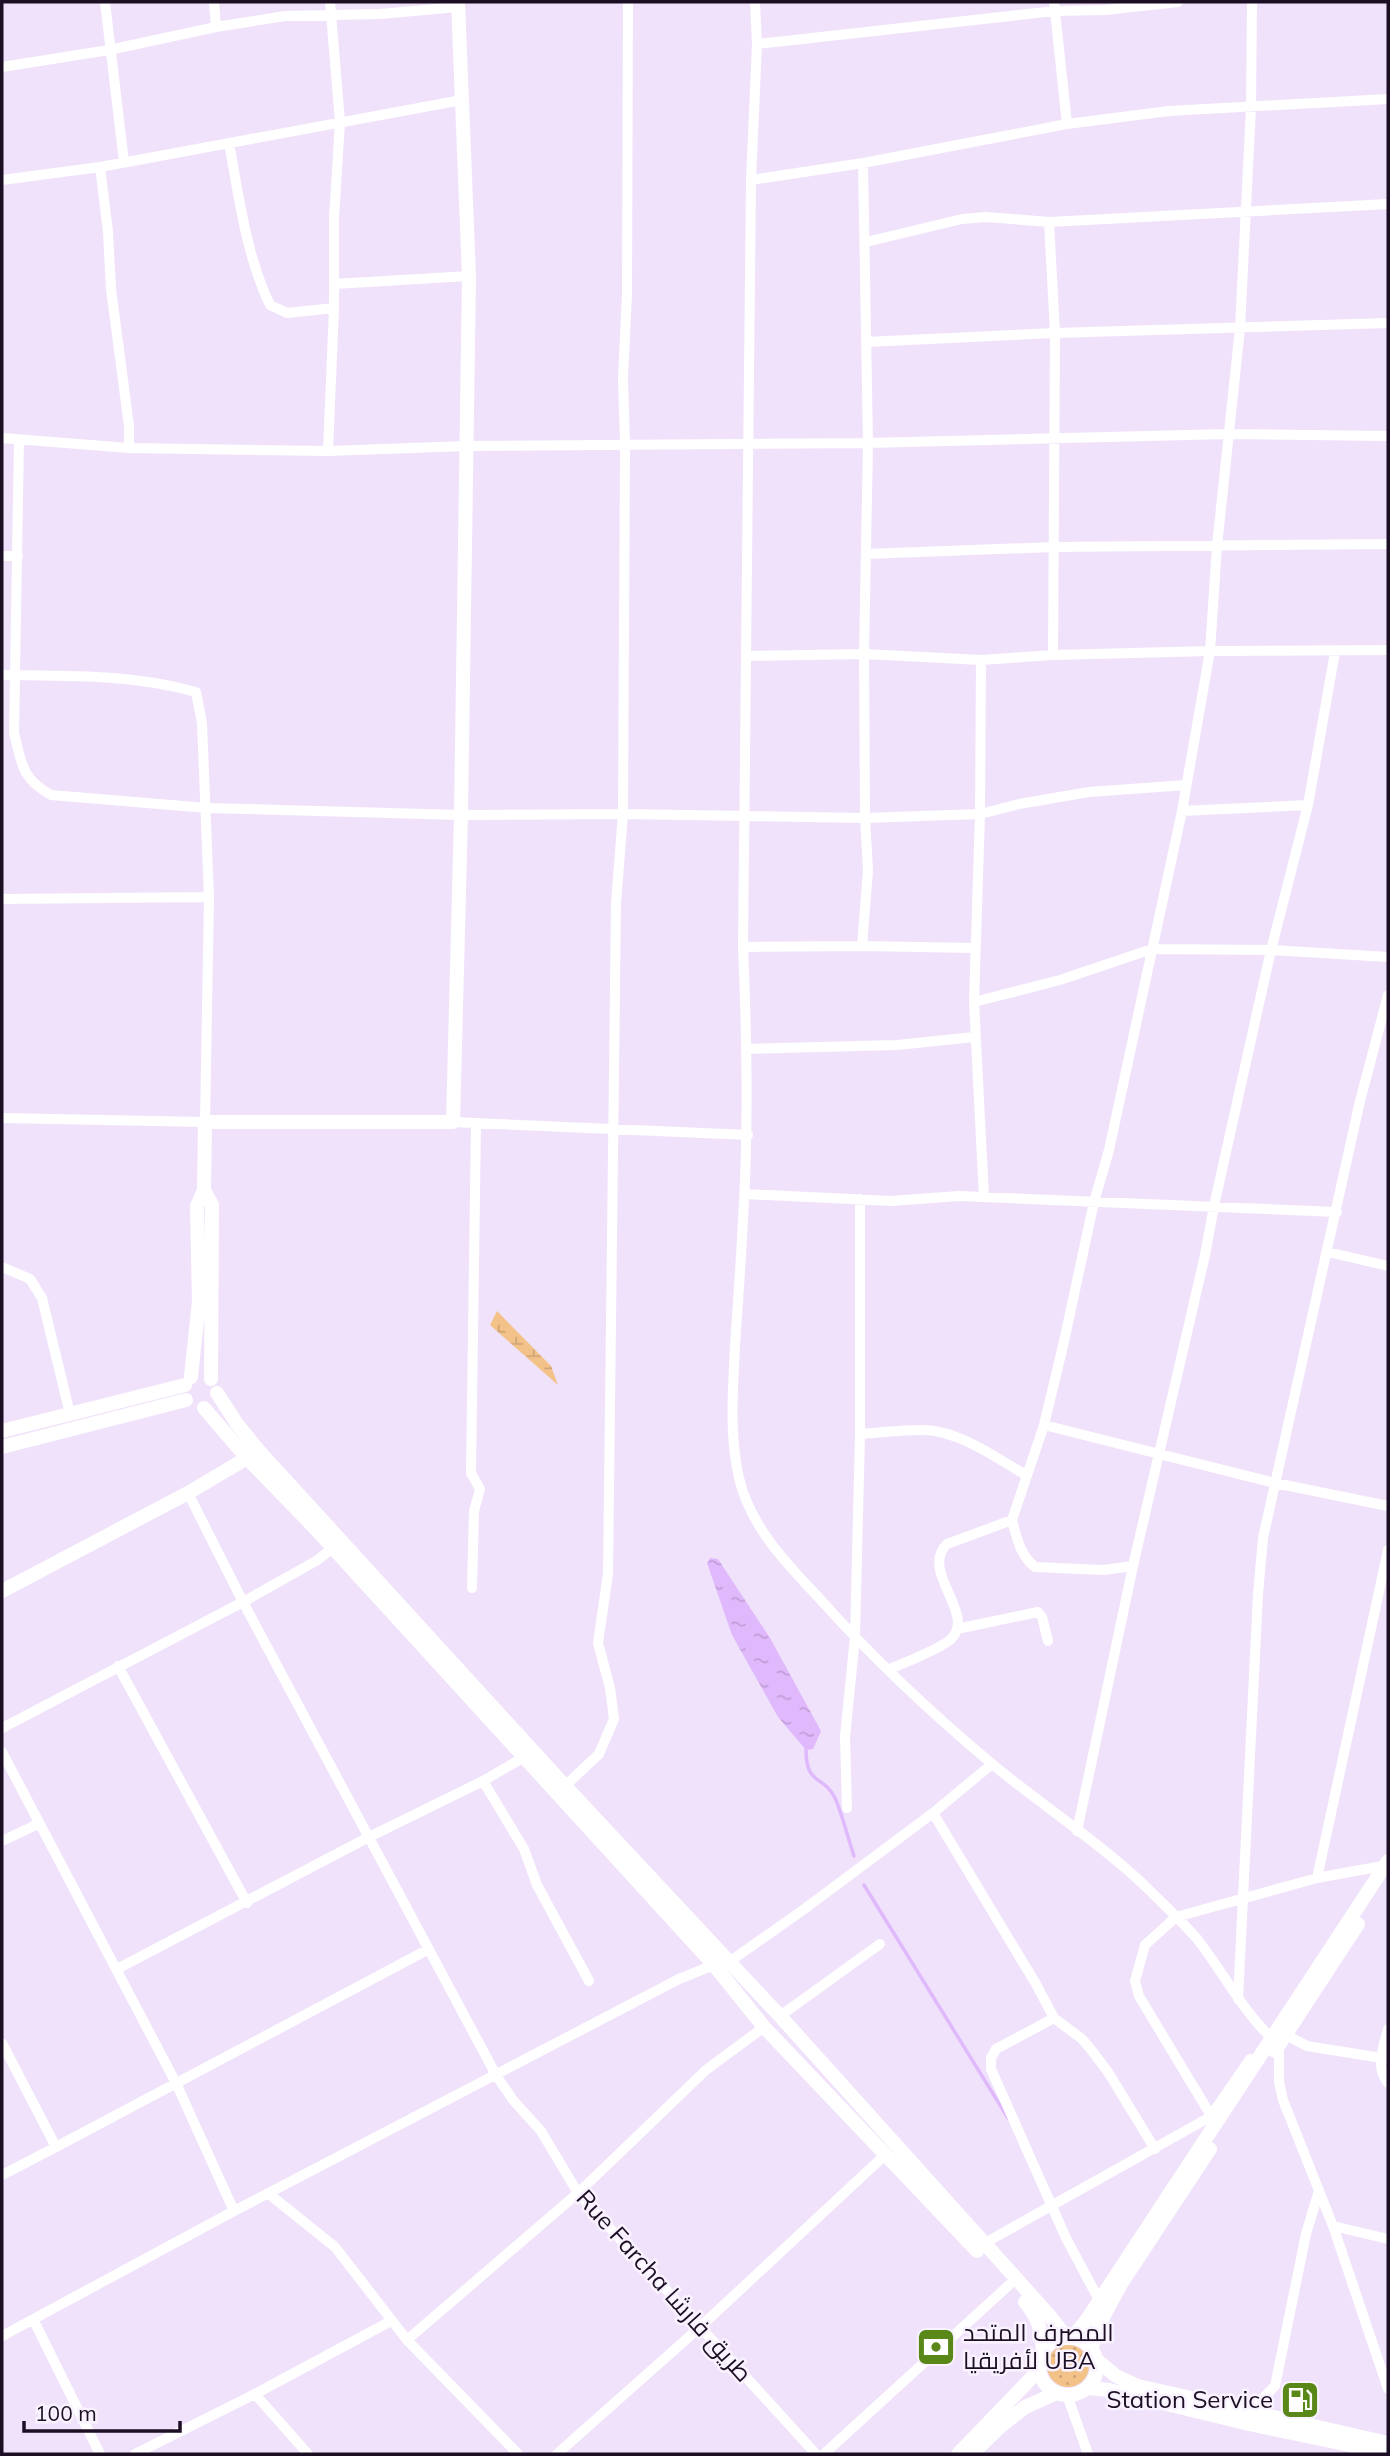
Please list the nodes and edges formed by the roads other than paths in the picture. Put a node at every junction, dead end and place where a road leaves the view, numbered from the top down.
1 (105, 2) edge
2 (214, 2) edge
3 (330, 2) edge
4 (628, 2) edge
5 (755, 2) edge
6 (1178, 2) edge
7 (1252, 2) edge
8 (458, 4) edge
9 (1055, 6) edge
10 (330, 15) junction
11 (216, 27) junction
12 (757, 44) junction
13 (109, 50) junction
14 (2, 67) edge
15 (1388, 99) edge
16 (462, 100) junction
17 (1251, 107) junction
18 (340, 122) junction
19 (1067, 124) junction
20 (229, 143) junction
21 (124, 162) junction
22 (863, 163) junction
23 (100, 167) junction
24 (2, 180) edge
25 (751, 180) junction
26 (1388, 204) edge
27 (1245, 212) junction
28 (1049, 222) junction
29 (866, 242) junction
30 (469, 276) junction
31 (334, 284) junction
32 (334, 308) junction
33 (1388, 323) edge
34 (1240, 328) junction
35 (1055, 333) junction
36 (866, 342) junction
37 (1228, 434) junction
38 (1388, 436) edge
39 (2, 438) edge
40 (1053, 439) junction
41 (19, 440) junction
42 (750, 443) junction
43 (868, 443) junction
44 (625, 445) junction
45 (467, 446) junction
46 (129, 448) junction
47 (328, 451) junction
48 (1388, 544) edge
49 (1217, 546) junction
50 (1054, 547) junction
51 (866, 554) junction
52 (2, 555) edge
53 (18, 556) junction
54 (1388, 650) edge
55 (1210, 651) junction
56 (1335, 652) junction
57 (863, 654) junction
58 (1053, 655) junction
59 (747, 656) junction
60 (981, 660) junction
61 (8, 675) edge
62 (1186, 785) junction
63 (1308, 805) junction
64 (207, 808) junction
65 (1182, 811) junction
66 (623, 814) junction
67 (980, 814) junction
68 (461, 815) junction
69 (745, 816) junction
70 (865, 818) junction
71 (209, 897) junction
72 (2, 899) edge
73 (863, 946) junction
74 (743, 947) junction
75 (975, 948) junction
76 (1152, 949) junction
77 (1271, 950) junction
78 (1388, 957) edge
79 (1388, 995) edge
80 (974, 1002) junction
81 (974, 1037) junction
82 (747, 1049) junction
83 (2, 1118) edge
84 (205, 1122) junction
85 (453, 1122) junction
86 (477, 1123) junction
87 (614, 1129) junction
88 (748, 1135) junction
89 (204, 1190) junction
90 (745, 1194) junction
91 (984, 1197) junction
92 (860, 1199) junction
93 (1094, 1202) junction
94 (1214, 1206) junction
95 (1336, 1212) junction
96 (1328, 1252) junction
97 (2, 1266) edge
98 (1388, 1266) edge
99 (214, 1386) junction
100 (187, 1387) junction
101 (204, 1408) junction
102 (70, 1413) junction
103 (1044, 1425) junction
104 (2, 1431) edge
105 (860, 1434) junction
106 (2, 1447) edge
107 (1158, 1453) junction
108 (247, 1458) junction
109 (1026, 1475) junction
110 (1275, 1483) junction
111 (188, 1493) junction
112 (1388, 1506) edge
113 (1012, 1520) junction
114 (338, 1545) junction
115 (1388, 1550) edge
116 (1133, 1566) junction
117 (472, 1588) dead end
118 (2, 1591) edge
119 (243, 1602) junction
120 (957, 1629) junction
121 (855, 1637) junction
122 (1048, 1641) dead end
123 (118, 1666) junction
124 (888, 1670) junction
125 (2, 1728) edge
126 (2, 1752) edge
127 (524, 1757) junction
128 (992, 1764) junction
129 (483, 1781) junction
130 (565, 1786) junction
131 (848, 1808) dead end
132 (933, 1813) junction
133 (38, 1824) junction
134 (1077, 1831) junction
135 (369, 1837) junction
136 (2, 1841) edge
137 (1387, 1867) edge
138 (1317, 1878) junction
139 (1242, 1898) junction
140 (247, 1903) junction
141 (1176, 1917) junction
142 (880, 1944) dead end
143 (429, 1949) junction
144 (729, 1962) junction
145 (714, 1965) junction
146 (117, 1969) junction
147 (589, 1981) dead end
148 (1238, 1999) junction
149 (780, 2017) junction
150 (1054, 2018) junction
151 (764, 2027) junction
152 (1388, 2029) edge
153 (1276, 2038) junction
154 (2, 2043) edge
155 (1385, 2058) edge
156 (496, 2075) junction
157 (176, 2083) junction
158 (1388, 2083) edge
159 (1213, 2121) junction
160 (56, 2147) junction
161 (1155, 2149) junction
162 (886, 2154) junction
163 (2, 2175) edge
164 (578, 2193) junction
165 (269, 2194) junction
166 (1318, 2194) junction
167 (1052, 2204) junction
168 (234, 2211) junction
169 (1332, 2226) junction
170 (1388, 2239) edge
171 (984, 2244) junction
172 (1009, 2285) junction
173 (1099, 2300) junction
174 (34, 2321) junction
175 (391, 2321) junction
176 (699, 2328) junction
177 (2, 2336) edge
178 (1070, 2338) junction
179 (407, 2340) junction
180 (1043, 2351) junction
181 (1094, 2355) junction
182 (1039, 2370) junction
183 (1088, 2388) junction
184 (1388, 2389) edge
185 (255, 2394) junction
186 (1062, 2394) junction
187 (1255, 2412) junction
188 (1388, 2443) edge
189 (1388, 2453) edge
190 (100, 2454) edge
191 (135, 2454) edge
192 (308, 2454) edge
193 (518, 2454) edge
194 (558, 2454) edge
195 (816, 2454) edge
196 (824, 2454) edge
197 (958, 2454) edge
198 (972, 2454) edge
199 (1088, 2454) edge

1 - 13 street
2 - 11 street
3 - 10 street
4 - 44 street
5 - 12 street
6 - 9 street
7 - 17 street
8 - 10 street
8 - 16 street
9 - 12 street
9 - 19 street
10 - 11 street
10 - 18 street
11 - 13 street
12 - 25 street
13 - 14 street
13 - 21 street
15 - 17 street
16 - 18 street
16 - 30 street
17 - 19 street
17 - 27 street
18 - 20 street
18 - 31 street
19 - 22 street
20 - 21 street
20 - 32 street
21 - 23 street
22 - 25 street
22 - 29 street
23 - 24 street
23 - 46 street
25 - 42 street
26 - 27 street
27 - 28 street
27 - 34 street
28 - 29 street
28 - 35 street
29 - 36 street
30 - 31 street
30 - 45 street
31 - 32 street
32 - 47 street
33 - 34 street
34 - 35 street
34 - 37 street
35 - 36 street
35 - 40 street
36 - 43 street
37 - 38 street
37 - 40 street
37 - 49 street
39 - 41 street
40 - 43 street
40 - 50 street
41 - 46 street
41 - 53 street
42 - 43 street
42 - 44 street
42 - 59 street
43 - 51 street
44 - 45 street
44 - 66 street
45 - 47 street
45 - 68 street
46 - 47 street
48 - 49 street
49 - 50 street
49 - 55 street
50 - 51 street
50 - 58 street
51 - 57 street
52 - 53 street
53 - 61 street
54 - 56 street
55 - 56 street
55 - 58 street
55 - 62 street
56 - 63 street
57 - 59 street
57 - 60 street
57 - 70 street
58 - 60 street
59 - 69 street
60 - 67 street
61 - 64 street
61 - 64 street
62 - 65 street
62 - 67 street
63 - 65 street
63 - 77 street
64 - 68 street
64 - 71 street
65 - 76 street
66 - 68 street
66 - 69 street
66 - 87 street
67 - 70 street
67 - 75 street
68 - 85 street
69 - 70 street
69 - 74 street
70 - 73 street
71 - 72 street
71 - 84 street
73 - 74 street
73 - 75 street
74 - 82 street
75 - 80 street
76 - 77 street
76 - 80 street
76 - 93 street
77 - 78 street
77 - 94 street
79 - 95 street
80 - 81 street
81 - 82 street
81 - 91 street
82 - 88 street
83 - 84 street
84 - 85 street
84 - 89 street
85 - 86 street
86 - 87 street
86 - 117 street
87 - 88 street
87 - 130 street
88 - 90 street
89 - 99 street
89 - 100 street
90 - 92 street
90 - 121 street
91 - 92 street
91 - 93 street
92 - 105 street
93 - 94 street
93 - 103 street
94 - 95 street
94 - 107 street
95 - 96 street
96 - 98 street
96 - 110 street
97 - 102 street
99 - 100 street
99 - 101 street
99 - 114 street
100 - 101 street
100 - 102 street
100 - 106 street
101 - 108 street
102 - 104 street
103 - 107 street
103 - 109 street
105 - 109 street
105 - 121 street
107 - 110 street
107 - 116 street
108 - 111 street
108 - 114 street
109 - 113 street
110 - 112 street
110 - 139 street
111 - 118 street
111 - 119 street, Rue Farcha طريق فارشا
113 - 116 street
113 - 120 street
114 - 119 street
114 - 127 street
114 - 130 street
115 - 138 street
116 - 134 street
119 - 123 street
119 - 135 street, Rue Farcha طريق فارشا
120 - 122 street
120 - 124 street
121 - 124 street
121 - 131 street
123 - 125 street
123 - 140 street
124 - 128 street
126 - 133 street
127 - 129 street
127 - 145 street
128 - 132 street
128 - 134 street
129 - 135 street
129 - 147 street
130 - 144 street
132 - 144 street
132 - 150 street
133 - 136 street
133 - 146 street
134 - 141 street
135 - 140 street
135 - 143 street, Rue Farcha طريق فارشا
137 - 138 street
137 - 153 street
138 - 139 street
139 - 141 street
139 - 148 street
140 - 146 street
141 - 148 street
141 - 159 street
142 - 149 street
143 - 156 street, Rue Farcha طريق فارشا
143 - 157 street
144 - 145 street
144 - 149 street
145 - 151 street
145 - 156 street
146 - 157 street
148 - 153 street
149 - 171 street
150 - 161 street
150 - 167 street
151 - 162 street
151 - 164 street
152 - 155 street
153 - 155 street
153 - 159 street
153 - 166 street
153 - 181 street
154 - 160 street
155 - 158 street
156 - 164 street, Rue Farcha طريق فارشا
156 - 165 street
157 - 160 street
157 - 168 street
159 - 161 street
159 - 173 street
160 - 163 street
161 - 167 street
162 - 172 street
162 - 176 street
164 - 176 street, Rue Farcha طريق فارشا
164 - 179 street
165 - 168 street
165 - 175 street
166 - 169 street
166 - 187 street
167 - 171 street
167 - 173 street
168 - 174 street
169 - 170 street
169 - 184 street
171 - 178 street
172 - 180 street
172 - 196 street
173 - 178 street
174 - 177 street
174 - 190 street
175 - 179 street
175 - 185 street
176 - 194 street
176 - 195 street, Rue Farcha طريق فارشا
178 - 180 street
178 - 181 street
179 - 193 street
180 - 182 street
181 - 183 street
181 - 187 street
182 - 186 street
182 - 197 street
183 - 186 street
183 - 189 street
185 - 191 street
185 - 192 street
186 - 198 street
186 - 199 street
187 - 188 street

